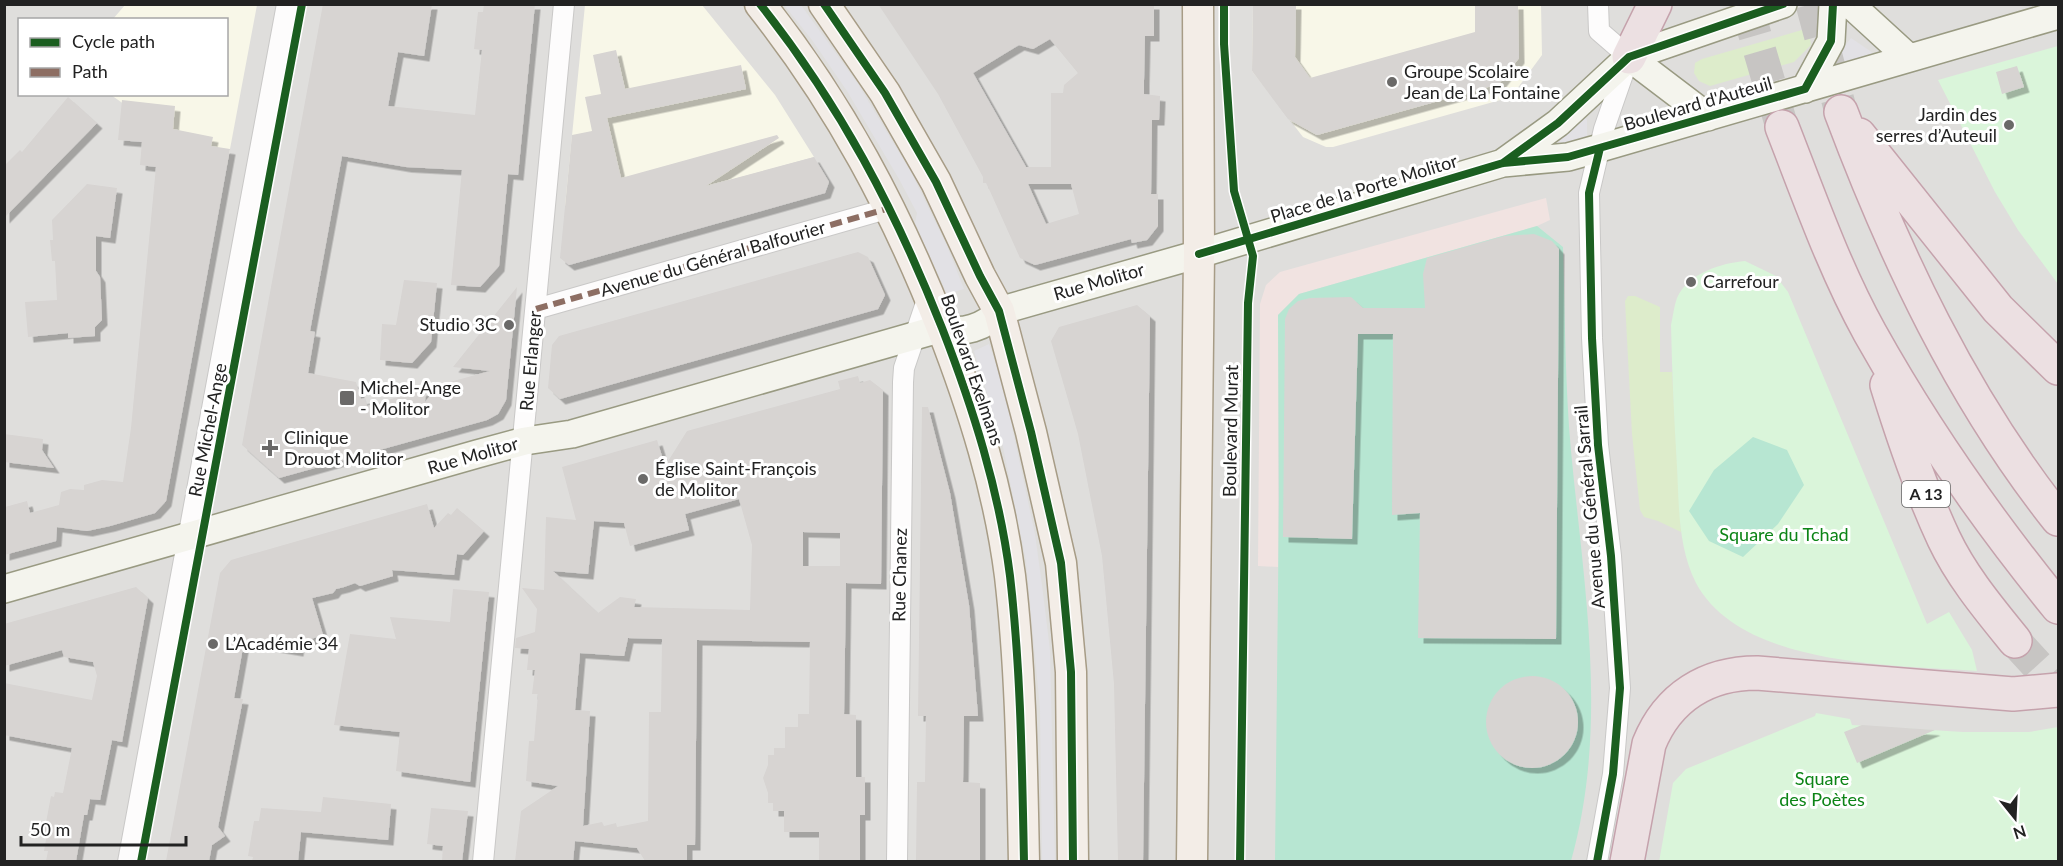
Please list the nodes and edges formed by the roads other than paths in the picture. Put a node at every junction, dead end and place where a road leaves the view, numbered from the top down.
1 (287, 4) edge
2 (564, 4) edge
3 (760, 4) edge
4 (824, 4) edge
5 (1198, 4) edge
6 (1598, 4) edge
7 (1655, 4) edge
8 (1783, 4) edge
9 (1833, 4) edge
10 (1850, 4) edge
11 (2058, 15) edge
12 (1629, 57) junction
13 (1909, 58) junction
14 (1805, 89) junction
15 (1708, 117) junction
16 (1782, 127) tunnel mouth
17 (1600, 148) junction
18 (1503, 163) junction
19 (890, 208) junction
20 (1199, 254) junction
21 (536, 309) junction
22 (999, 310) junction
23 (1870, 331) junction
24 (928, 332) junction
25 (2058, 368) edge
26 (525, 441) junction
27 (2058, 519) edge
28 (187, 539) junction
29 (4, 589) edge
30 (2058, 607) edge
31 (2015, 641) tunnel mouth
32 (2058, 690) edge
33 (128, 861) edge
34 (483, 861) edge
35 (897, 861) edge
36 (1024, 861) edge
37 (1073, 861) edge
38 (1192, 861) edge
39 (1597, 861) edge
40 (1627, 861) edge

1 - 28 street, Rue Michel-Ange
2 - 21 street, Rue Erlanger
3 - 19 main road, Boulevard Exelmans
4 - 22 main road, Boulevard Exelmans
5 - 20 main road, Boulevard Murat
6 - 12 street
7 - 12 highway
8 - 12 street
9 - 14 street
10 - 13 street
11 - 13 street, Boulevard d'Auteuil
12 - 15 street
12 - 17 street, Avenue du Général Sarrail
12 - 18 street, Place de la Porte Molitor
13 - 14 street, Boulevard d'Auteuil
14 - 15 street, Boulevard d'Auteuil
15 - 17 street, Boulevard d'Auteuil
16 - 23 highway
17 - 18 street, Place de la Porte Molitor
17 - 39 street, Avenue du Général Sarrail
18 - 20 street, Place de la Porte Molitor
19 - 21 street, Avenue du Général Balfourier
19 - 24 main road, Boulevard Exelmans
20 - 22 street, Rue Molitor
20 - 38 main road, Boulevard Murat
21 - 26 street, Rue Erlanger
22 - 24 street, Rue Molitor
22 - 37 main road, Boulevard Exelmans
23 - 30 highway
23 - 31 highway, A 13
24 - 26 street, Rue Molitor
24 - 35 street, Rue Chanez
24 - 36 main road, Boulevard Exelmans
25 - 27 highway
26 - 28 street, Rue Molitor
26 - 34 street, Rue Erlanger
28 - 29 street, Rue Molitor
28 - 33 street, Rue Michel-Ange
32 - 40 highway

